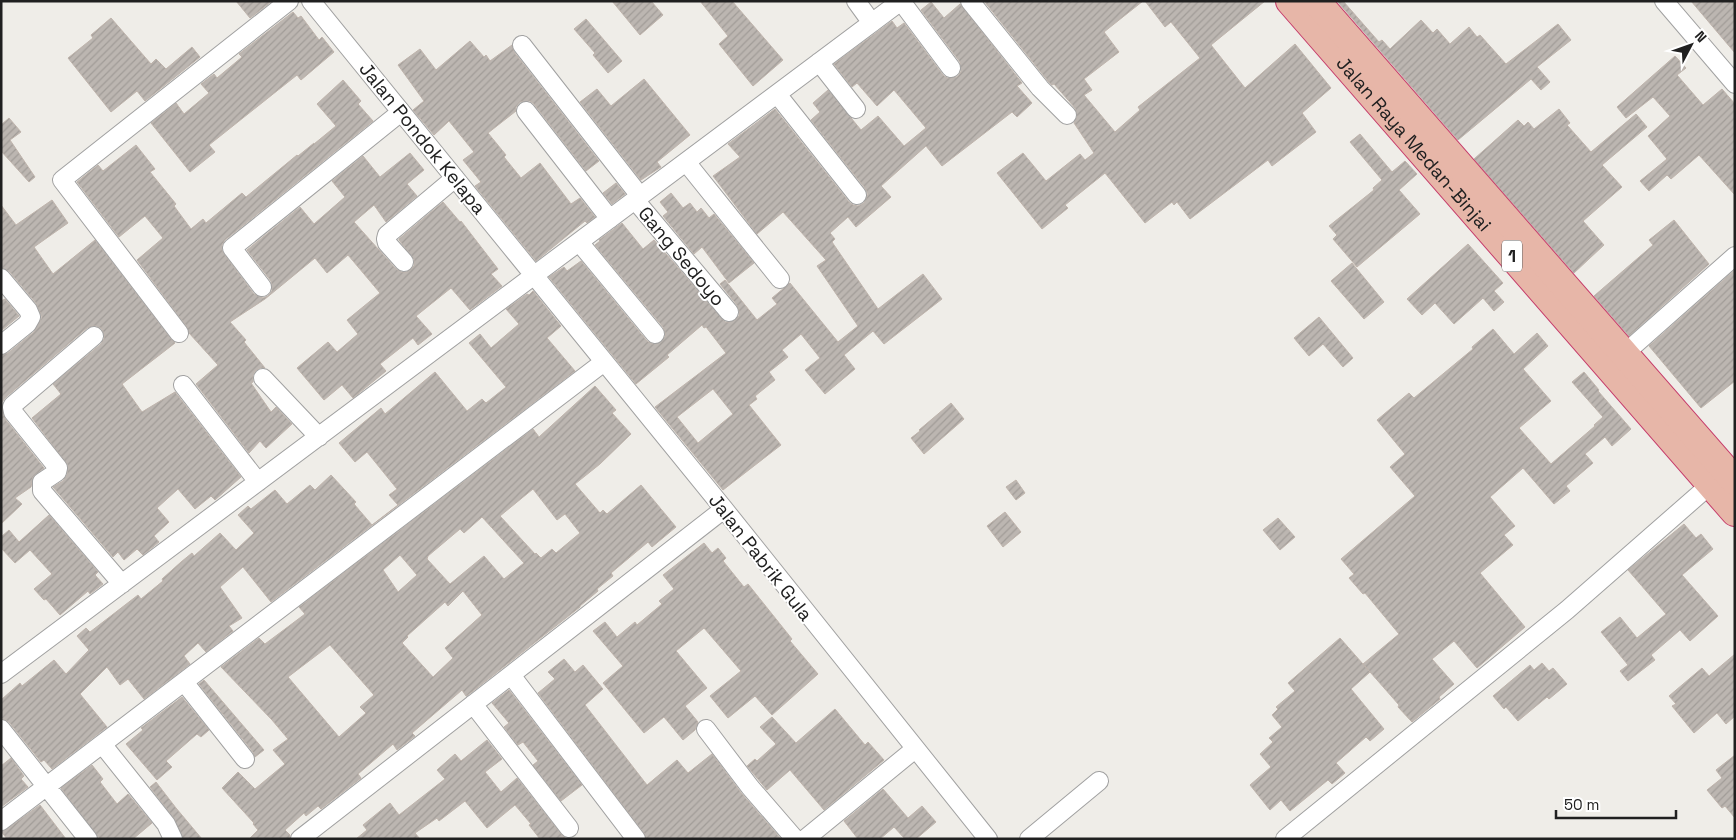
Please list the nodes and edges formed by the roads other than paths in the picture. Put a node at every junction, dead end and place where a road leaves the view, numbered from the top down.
1 (289, 1) edge
2 (311, 1) edge
3 (856, 1) edge
4 (901, 1) edge
5 (970, 1) edge
6 (1290, 1) edge
7 (1316, 1) edge
8 (1664, 1) edge
9 (872, 23) junction
10 (522, 45) dead end
11 (819, 62) junction
12 (952, 68) dead end
13 (1735, 84) edge
14 (777, 94) junction
15 (856, 109) dead end
16 (526, 111) dead end
17 (401, 112) junction
18 (1067, 115) dead end
19 (686, 162) junction
20 (455, 178) junction
21 (857, 195) dead end
22 (638, 198) junction
23 (610, 219) junction
24 (579, 242) junction
25 (1735, 256) edge
26 (404, 262) dead end
27 (534, 276) junction
28 (1, 278) edge
29 (780, 279) dead end
30 (262, 286) dead end
31 (729, 312) dead end
32 (178, 333) dead end
33 (655, 334) dead end
34 (94, 336) dead end
35 (1, 345) edge
36 (1624, 354) junction
37 (604, 362) junction
38 (263, 378) dead end
39 (183, 385) dead end
40 (319, 437) junction
41 (258, 482) junction
42 (1723, 482) edge
43 (724, 509) junction
44 (1735, 512) edge
45 (122, 584) junction
46 (1, 674) edge
47 (511, 675) junction
48 (184, 682) junction
49 (473, 704) junction
50 (1, 730) edge
51 (706, 730) dead end
52 (102, 744) junction
53 (915, 749) junction
54 (245, 759) dead end
55 (1099, 781) dead end
56 (47, 787) junction
57 (1, 822) edge
58 (569, 828) dead end
59 (88, 839) edge
60 (173, 839) edge
61 (300, 839) edge
62 (636, 839) edge
63 (795, 839) edge
64 (805, 839) edge
65 (988, 839) edge
66 (1028, 839) edge
67 (1285, 839) edge

1 - 32 street
2 - 17 street, Jalan Pondok Kelapa
3 - 9 street
4 - 9 street
4 - 12 street
5 - 18 street
6 - 42 highway, Jalan Raya Medan-Binjai / 1
7 - 36 highway, Jalan Raya Medan-Binjai / 1
8 - 13 street
9 - 11 street
10 - 22 street, Gang Sedoyo
11 - 14 street
11 - 15 street
14 - 19 street
14 - 21 street
16 - 23 street
17 - 20 street, Jalan Pondok Kelapa
17 - 30 street
19 - 22 street
19 - 29 street
20 - 26 street
20 - 27 street, Jalan Pondok Kelapa
22 - 23 street
22 - 31 street, Gang Sedoyo
23 - 24 street
24 - 27 street
24 - 33 street
25 - 36 street
27 - 37 street, Jalan Pabrik Gula
27 - 40 street
28 - 35 street
34 - 45 street
36 - 42 highway, Jalan Raya Medan-Binjai / 1
37 - 43 street, Jalan Pabrik Gula
37 - 48 street
38 - 40 street
39 - 41 street
40 - 41 street
41 - 45 street
42 - 44 highway, Jalan Raya Medan-Binjai / 1
42 - 67 street
43 - 47 street
43 - 53 street, Jalan Pabrik Gula
45 - 46 street
47 - 49 street
47 - 62 street
48 - 52 street
48 - 54 street
49 - 58 street
49 - 61 street
50 - 56 street
51 - 63 street
52 - 56 street
52 - 60 street
53 - 64 street
53 - 65 street, Jalan Pabrik Gula
55 - 66 street
56 - 57 street
56 - 59 street

